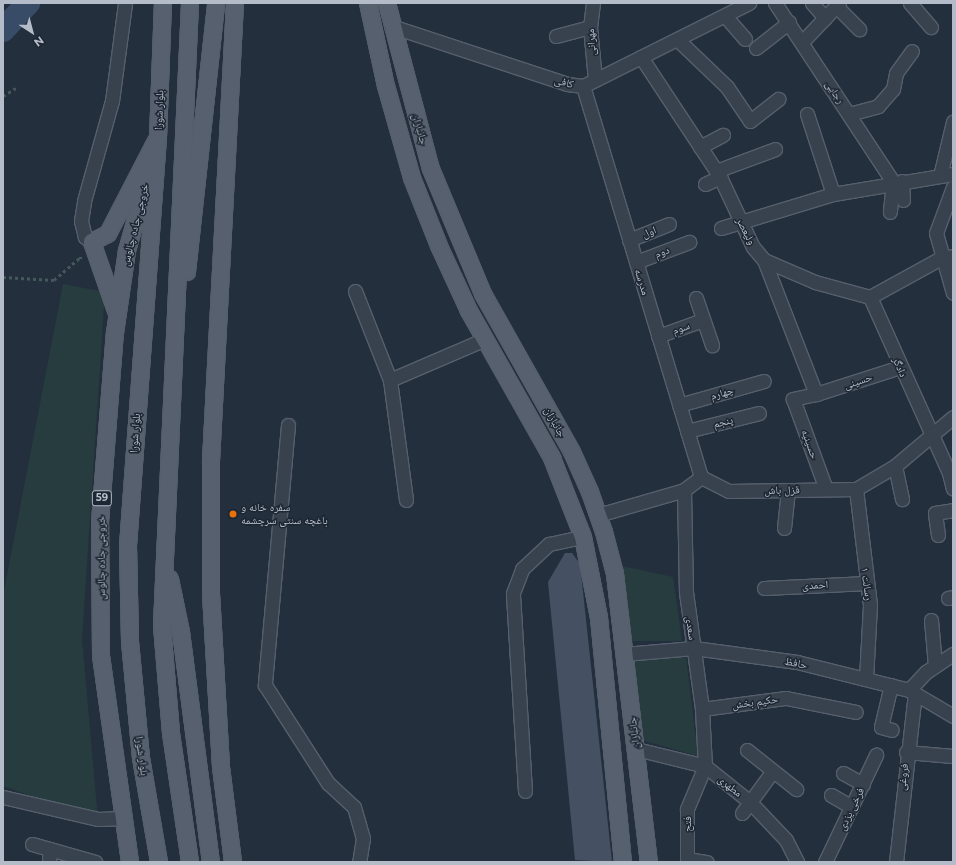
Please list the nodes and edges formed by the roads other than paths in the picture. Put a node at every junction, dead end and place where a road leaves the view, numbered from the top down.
1 (125, 3) edge
2 (163, 3) edge
3 (190, 3) edge
4 (216, 3) edge
5 (235, 3) edge
6 (368, 3) edge
7 (387, 3) edge
8 (593, 3) edge
9 (749, 3) edge
10 (775, 3) edge
11 (812, 3) edge
12 (910, 3) edge
13 (837, 4) edge
14 (726, 17) junction
15 (825, 18) junction
16 (371, 22) junction
17 (789, 22) junction
18 (391, 26) junction
19 (590, 27) junction
20 (931, 27) dead end
21 (859, 29) dead end
22 (556, 36) dead end
23 (745, 39) dead end
24 (678, 40) junction
25 (802, 42) junction
26 (756, 48) dead end
27 (912, 51) dead end
28 (642, 57) junction
29 (595, 80) junction
30 (583, 86) junction
31 (778, 98) dead end
32 (807, 114) dead end
33 (849, 114) junction
34 (953, 122) edge
35 (723, 135) dead end
36 (158, 138) junction
37 (700, 147) junction
38 (775, 149) dead end
39 (718, 174) junction
40 (946, 175) edge
41 (898, 181) junction
42 (705, 184) dead end
43 (953, 188) edge
44 (833, 194) junction
45 (903, 200) dead end
46 (890, 212) dead end
47 (742, 220) junction
48 (669, 224) dead end
49 (721, 228) dead end
50 (629, 240) junction
51 (92, 242) junction
52 (689, 242) dead end
53 (947, 257) edge
54 (764, 260) junction
55 (636, 262) junction
56 (355, 290) dead end
57 (953, 293) edge
58 (870, 297) junction
59 (696, 298) dead end
60 (117, 316) junction
61 (703, 320) junction
62 (658, 336) junction
63 (485, 339) junction
64 (712, 345) dead end
65 (900, 367) junction
66 (173, 371) junction
67 (390, 380) junction
68 (764, 381) dead end
69 (816, 394) junction
70 (793, 398) joint
71 (679, 405) junction
72 (759, 413) dead end
73 (953, 416) edge
74 (288, 425) dead end
75 (687, 431) junction
76 (932, 436) junction
77 (895, 466) junction
78 (701, 478) junction
79 (826, 489) junction
80 (856, 489) junction
81 (953, 489) edge
82 (684, 490) junction
83 (788, 490) junction
84 (902, 499) dead end
85 (406, 500) dead end
86 (953, 510) edge
87 (598, 515) junction
88 (784, 528) dead end
89 (938, 535) dead end
90 (583, 538) junction
91 (166, 554) junction
92 (867, 583) junction
93 (764, 588) dead end
94 (930, 620) dead end
95 (694, 648) junction
96 (624, 654) junction
97 (953, 654) edge
98 (935, 666) junction
99 (866, 679) junction
100 (891, 685) junction
101 (912, 692) junction
102 (702, 709) junction
103 (856, 712) dead end
104 (953, 716) edge
105 (633, 722) junction
106 (609, 723) junction
107 (892, 730) dead end
108 (636, 749) junction
109 (747, 750) dead end
110 (906, 752) junction
111 (876, 754) dead end
112 (953, 756) edge
113 (705, 766) junction
114 (772, 772) junction
115 (843, 774) dead end
116 (863, 784) junction
117 (796, 789) dead end
118 (525, 791) dead end
119 (831, 795) dead end
120 (3, 797) edge
121 (750, 802) junction
122 (852, 806) junction
123 (742, 813) dead end
124 (124, 818) junction
125 (32, 844) dead end
126 (49, 856) edge
127 (687, 860) edge
128 (95, 862) edge
129 (130, 862) edge
130 (159, 862) edge
131 (190, 862) edge
132 (211, 862) edge
133 (233, 862) edge
134 (359, 862) edge
135 (623, 862) edge
136 (649, 862) edge
137 (707, 862) edge
138 (797, 862) edge
139 (825, 862) edge
140 (896, 862) edge

1 - 51 street
2 - 36 main road, بلوار شورا
3 - 66 main road
4 - 66 main road
5 - 133 main road
6 - 16 main road, جانبازان
7 - 18 main road, جانبازان
8 - 19 street, مهرانی
9 - 14 street, کافی
10 - 17 street, رجایی
11 - 15 street
12 - 20 street
13 - 15 street
13 - 21 street
14 - 23 street
14 - 24 street, کافی
15 - 25 street
16 - 18 main road
16 - 63 main road, جانبازان
17 - 25 street, رجایی
17 - 26 street
18 - 30 street, کافی
18 - 87 main road, جانبازان
19 - 22 street
19 - 29 street, مهرانی
24 - 28 street, کافی
24 - 31 street
25 - 33 street, رجایی
27 - 33 street
28 - 29 street, کافی
28 - 37 street, ولیعصر
29 - 30 street, کافی
30 - 50 street, مدرسه
32 - 44 street
33 - 41 street, رجایی
34 - 40 street
35 - 37 street
36 - 51 main road
36 - 60 main road, خروجی جاده چالوس / 59
36 - 130 main road, بلوار شورا
37 - 39 street, ولیعصر
38 - 39 street
39 - 42 street
39 - 47 street, ولیعصر
40 - 41 street
41 - 44 street
41 - 45 street
41 - 46 street
43 - 53 street
44 - 47 street
47 - 49 street
47 - 54 street, ولیعصر
48 - 50 street, اول
50 - 55 street, مدرسه
51 - 60 main road
52 - 55 street, دوم
53 - 57 street
53 - 58 street
54 - 58 street, ولیعصر
54 - 69 street
55 - 62 street, مدرسه
56 - 67 street
58 - 65 street, دادگر
59 - 61 street
60 - 124 main road, خروجی جاده چالوس / 59
61 - 62 street, سوم
61 - 64 street
62 - 71 street, مدرسه
63 - 67 street
63 - 90 main road, جانبازان
65 - 69 street, حسینی
65 - 76 street, دادگر
66 - 91 main road
67 - 85 street
68 - 71 street, چهارم
69 - 70 street, حسینی
70 - 79 street, حسینیه
71 - 75 street, مدرسه
72 - 75 street, پنجم
73 - 76 street
74 - 134 street
75 - 78 street, مدرسه
76 - 77 street
76 - 81 street, دادگر
77 - 80 street
77 - 84 street
78 - 82 street
78 - 83 street, قزل باش
79 - 80 street, قزل باش
79 - 83 street, قزل باش
80 - 92 street, رسالت ۱
82 - 87 street
82 - 95 street, سعدی
83 - 88 street
86 - 89 street
87 - 96 main road, جانبازان
90 - 106 main road, جانبازان
90 - 118 street
91 - 131 main road
91 - 132 main road
92 - 93 street, احمدی
92 - 99 street, رسالت ۱
94 - 98 street
95 - 96 street, حافظ
95 - 99 street, حافظ
95 - 102 street, سعدی
96 - 105 main road, جانبازان
97 - 98 street
98 - 101 street
99 - 100 street, حافظ
100 - 101 street, حافظ
100 - 107 street
101 - 104 street
101 - 110 street, فروغی
102 - 103 street, حکیم بخش
102 - 113 street, سعدی
105 - 106 main road
105 - 108 main road, جانبازان
106 - 135 main road, جانبازان
108 - 113 street, مطهری
108 - 136 main road, جانبازان
109 - 114 street
110 - 112 street
110 - 140 street, فروغی
111 - 116 street, فرخی یزدی
113 - 121 street, مطهری
113 - 127 street, فتح
114 - 117 street
114 - 121 street
115 - 116 street
116 - 122 street, فرخی یزدی
119 - 122 street
120 - 124 street
121 - 123 street
121 - 138 street, مطهری
122 - 139 street, فرخی یزدی
124 - 129 main road, خروجی جاده چالوس / 59
125 - 126 street
126 - 128 street
127 - 137 street

